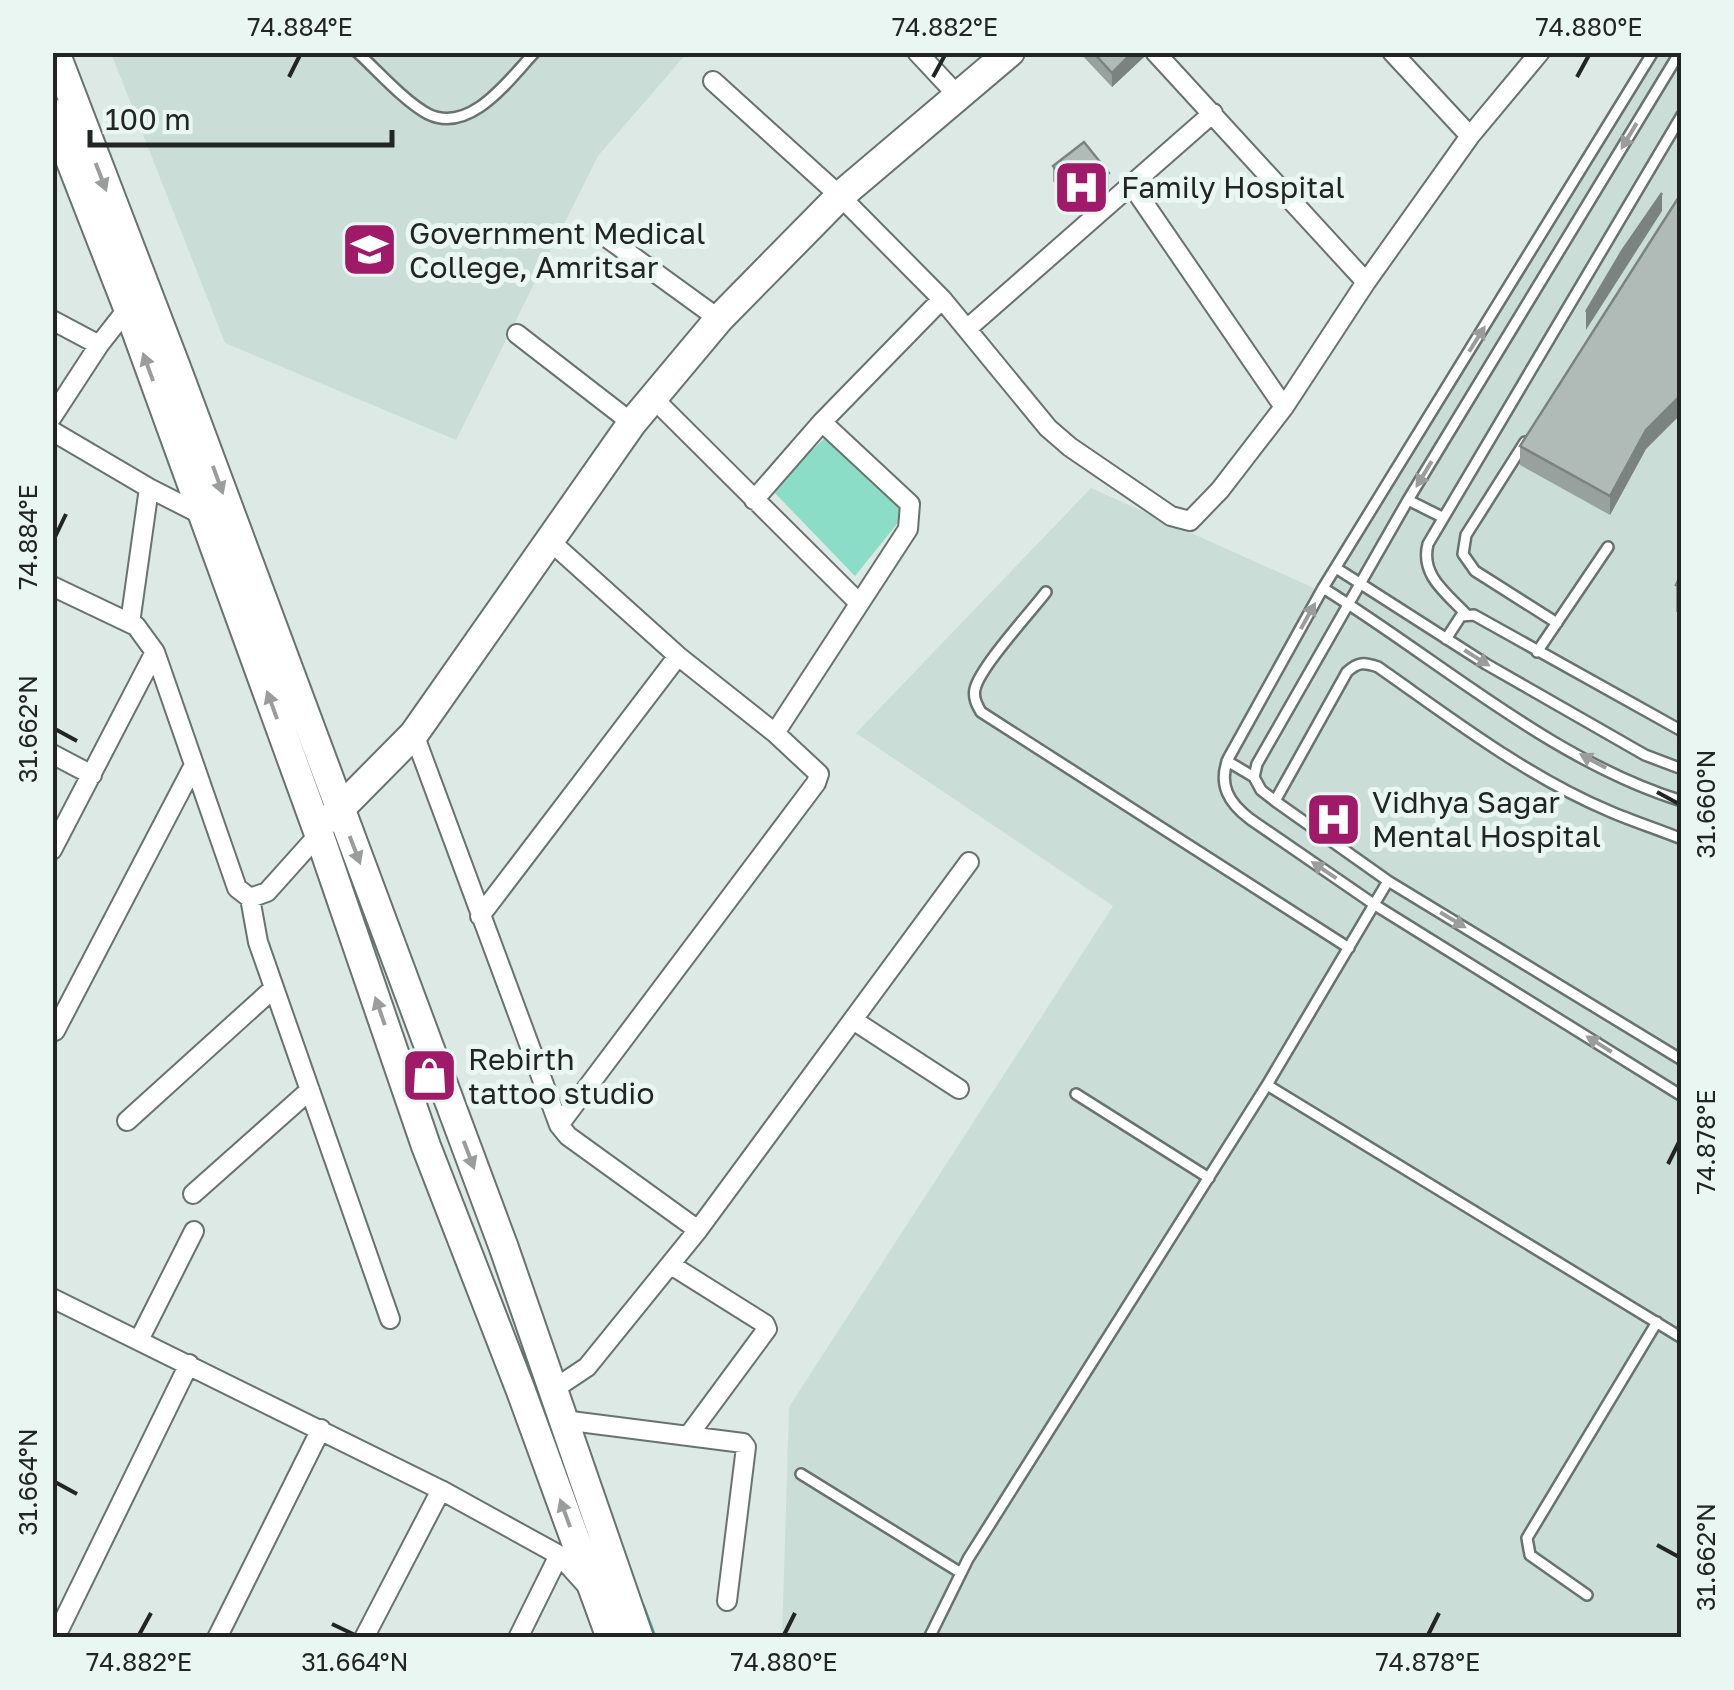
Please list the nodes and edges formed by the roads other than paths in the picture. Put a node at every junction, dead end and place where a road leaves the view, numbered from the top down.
1 (55, 52) edge
2 (357, 52) edge
3 (535, 52) edge
4 (917, 52) edge
5 (1010, 52) edge
6 (1155, 52) edge
7 (1392, 52) edge
8 (1540, 52) edge
9 (1652, 52) edge
10 (1680, 52) edge
11 (713, 81) dead end
12 (959, 97) junction
13 (52, 113) edge
14 (1213, 114) junction
15 (1682, 116) edge
16 (1470, 136) junction
17 (1132, 186) junction
18 (840, 196) junction
19 (606, 237) dead end
20 (1366, 282) junction
21 (942, 299) junction
22 (128, 308) junction
23 (720, 319) junction
24 (52, 320) edge
25 (968, 328) junction
26 (517, 334) dead end
27 (99, 345) junction
28 (653, 398) junction
29 (1284, 407) junction
30 (52, 417) edge
31 (822, 422) junction
32 (632, 424) junction
33 (52, 431) edge
34 (1528, 438) edge
35 (149, 488) junction
36 (754, 500) junction
37 (1408, 500) junction
38 (202, 515) junction
39 (1442, 517) junction
40 (550, 541) junction
41 (1608, 547) dead end
42 (1336, 568) junction
43 (1361, 583) junction
44 (52, 586) edge
45 (1324, 588) junction
46 (1046, 592) dead end
47 (858, 602) junction
48 (1348, 604) junction
49 (1466, 614) junction
50 (1557, 622) junction
51 (130, 623) junction
52 (1446, 639) junction
53 (156, 652) junction
54 (1538, 652) junction
55 (678, 656) junction
56 (1682, 731) edge
57 (414, 734) junction
58 (775, 734) junction
59 (52, 754) edge
60 (1227, 761) junction
61 (194, 765) junction
62 (1682, 768) edge
63 (92, 775) junction
64 (1254, 776) junction
65 (1682, 801) edge
66 (1275, 802) junction
67 (339, 808) junction
68 (320, 834) junction
69 (1682, 838) edge
70 (52, 850) edge
71 (968, 862) dead end
72 (1388, 881) junction
73 (250, 898) junction
74 (1375, 905) junction
75 (480, 916) junction
76 (1349, 948) junction
77 (274, 988) junction
78 (853, 1020) junction
79 (55, 1031) dead end
80 (1682, 1060) edge
81 (1268, 1086) junction
82 (958, 1089) dead end
83 (310, 1090) junction
84 (1076, 1094) dead end
85 (1682, 1096) edge
86 (128, 1121) dead end
87 (559, 1124) junction
88 (1209, 1178) junction
89 (193, 1194) dead end
90 (698, 1230) junction
91 (194, 1232) dead end
92 (671, 1264) junction
93 (52, 1298) edge
94 (390, 1318) dead end
95 (1658, 1322) junction
96 (1682, 1338) edge
97 (139, 1340) junction
98 (189, 1364) junction
99 (554, 1390) junction
100 (563, 1420) junction
101 (321, 1429) junction
102 (688, 1436) junction
103 (800, 1474) dead end
104 (441, 1490) junction
105 (560, 1555) junction
106 (961, 1573) junction
107 (592, 1592) junction
108 (1588, 1595) dead end
109 (727, 1601) dead end
110 (56, 1637) edge
111 (216, 1638) edge
112 (364, 1638) edge
113 (518, 1638) edge
114 (611, 1638) edge
115 (638, 1638) edge
116 (929, 1638) edge

1 -> 67 street
2 - 3 lane
4 - 12 street
5 - 12 street
6 - 14 street
7 - 16 street
8 - 16 street
42 -> 9 lane
10 -> 37 lane
11 - 18 street
12 - 18 street
13 - 22 street
14 - 17 street
14 - 20 street
15 - 39 lane
16 - 20 street
17 - 25 street
17 - 29 street
18 - 21 street
18 - 23 street
19 - 23 street
20 - 29 street
21 - 25 street
21 - 31 street
22 - 27 street
38 -> 22 street
23 - 28 street
24 - 27 street
25 - 29 street
26 - 32 street
27 - 30 street
28 - 32 street
28 - 36 street
31 - 36 street
31 - 47 street
32 - 40 street
33 - 35 street
34 - 50 lane
35 - 38 street
35 - 51 street
36 - 47 street
37 - 39 lane
37 - 43 lane
68 -> 38 street
39 - 49 lane
40 - 55 street
40 - 57 street
41 - 50 lane
42 - 43 lane
42 - 45 lane
43 - 48 lane
43 - 52 lane
44 - 51 street
45 - 48 lane
60 -> 45 lane
46 - 76 lane
47 - 58 street
48 - 64 lane
65 -> 48 lane
49 - 52 lane
49 - 54 lane
50 - 54 lane
51 - 53 street
52 -> 62 lane
53 - 61 street
53 - 63 street
54 - 56 lane
55 - 58 street
55 - 75 street
57 - 67 street
57 - 75 street
58 - 87 street
59 - 63 street
60 - 64 lane
74 -> 60 lane
61 - 73 street
61 - 79 street
63 - 70 street
64 - 66 lane
66 - 69 lane
66 - 72 lane
67 - 68 street
67 -> 99 street
68 - 73 street
107 -> 68 street
71 - 78 street
72 - 74 lane
72 -> 80 lane
73 - 77 street
74 - 76 lane
85 -> 74 lane
75 - 87 street
76 - 81 lane
77 - 83 street
77 - 86 street
78 - 82 street
78 - 90 street
81 - 88 lane
81 - 95 lane
83 - 89 street
83 - 94 street
84 - 88 lane
87 - 90 street
88 - 106 lane
90 - 92 street
91 - 97 street
92 - 99 street
92 - 102 street
93 - 97 street
95 - 96 lane
95 - 108 lane
97 - 98 street
98 - 101 street
98 - 110 street
99 - 100 street
100 - 102 street
100 - 115 street
101 - 104 street
101 - 111 street
102 - 109 street
103 - 106 lane
104 - 105 street
104 - 112 street
105 - 107 street
105 - 113 street
106 - 116 lane
107 - 114 street

